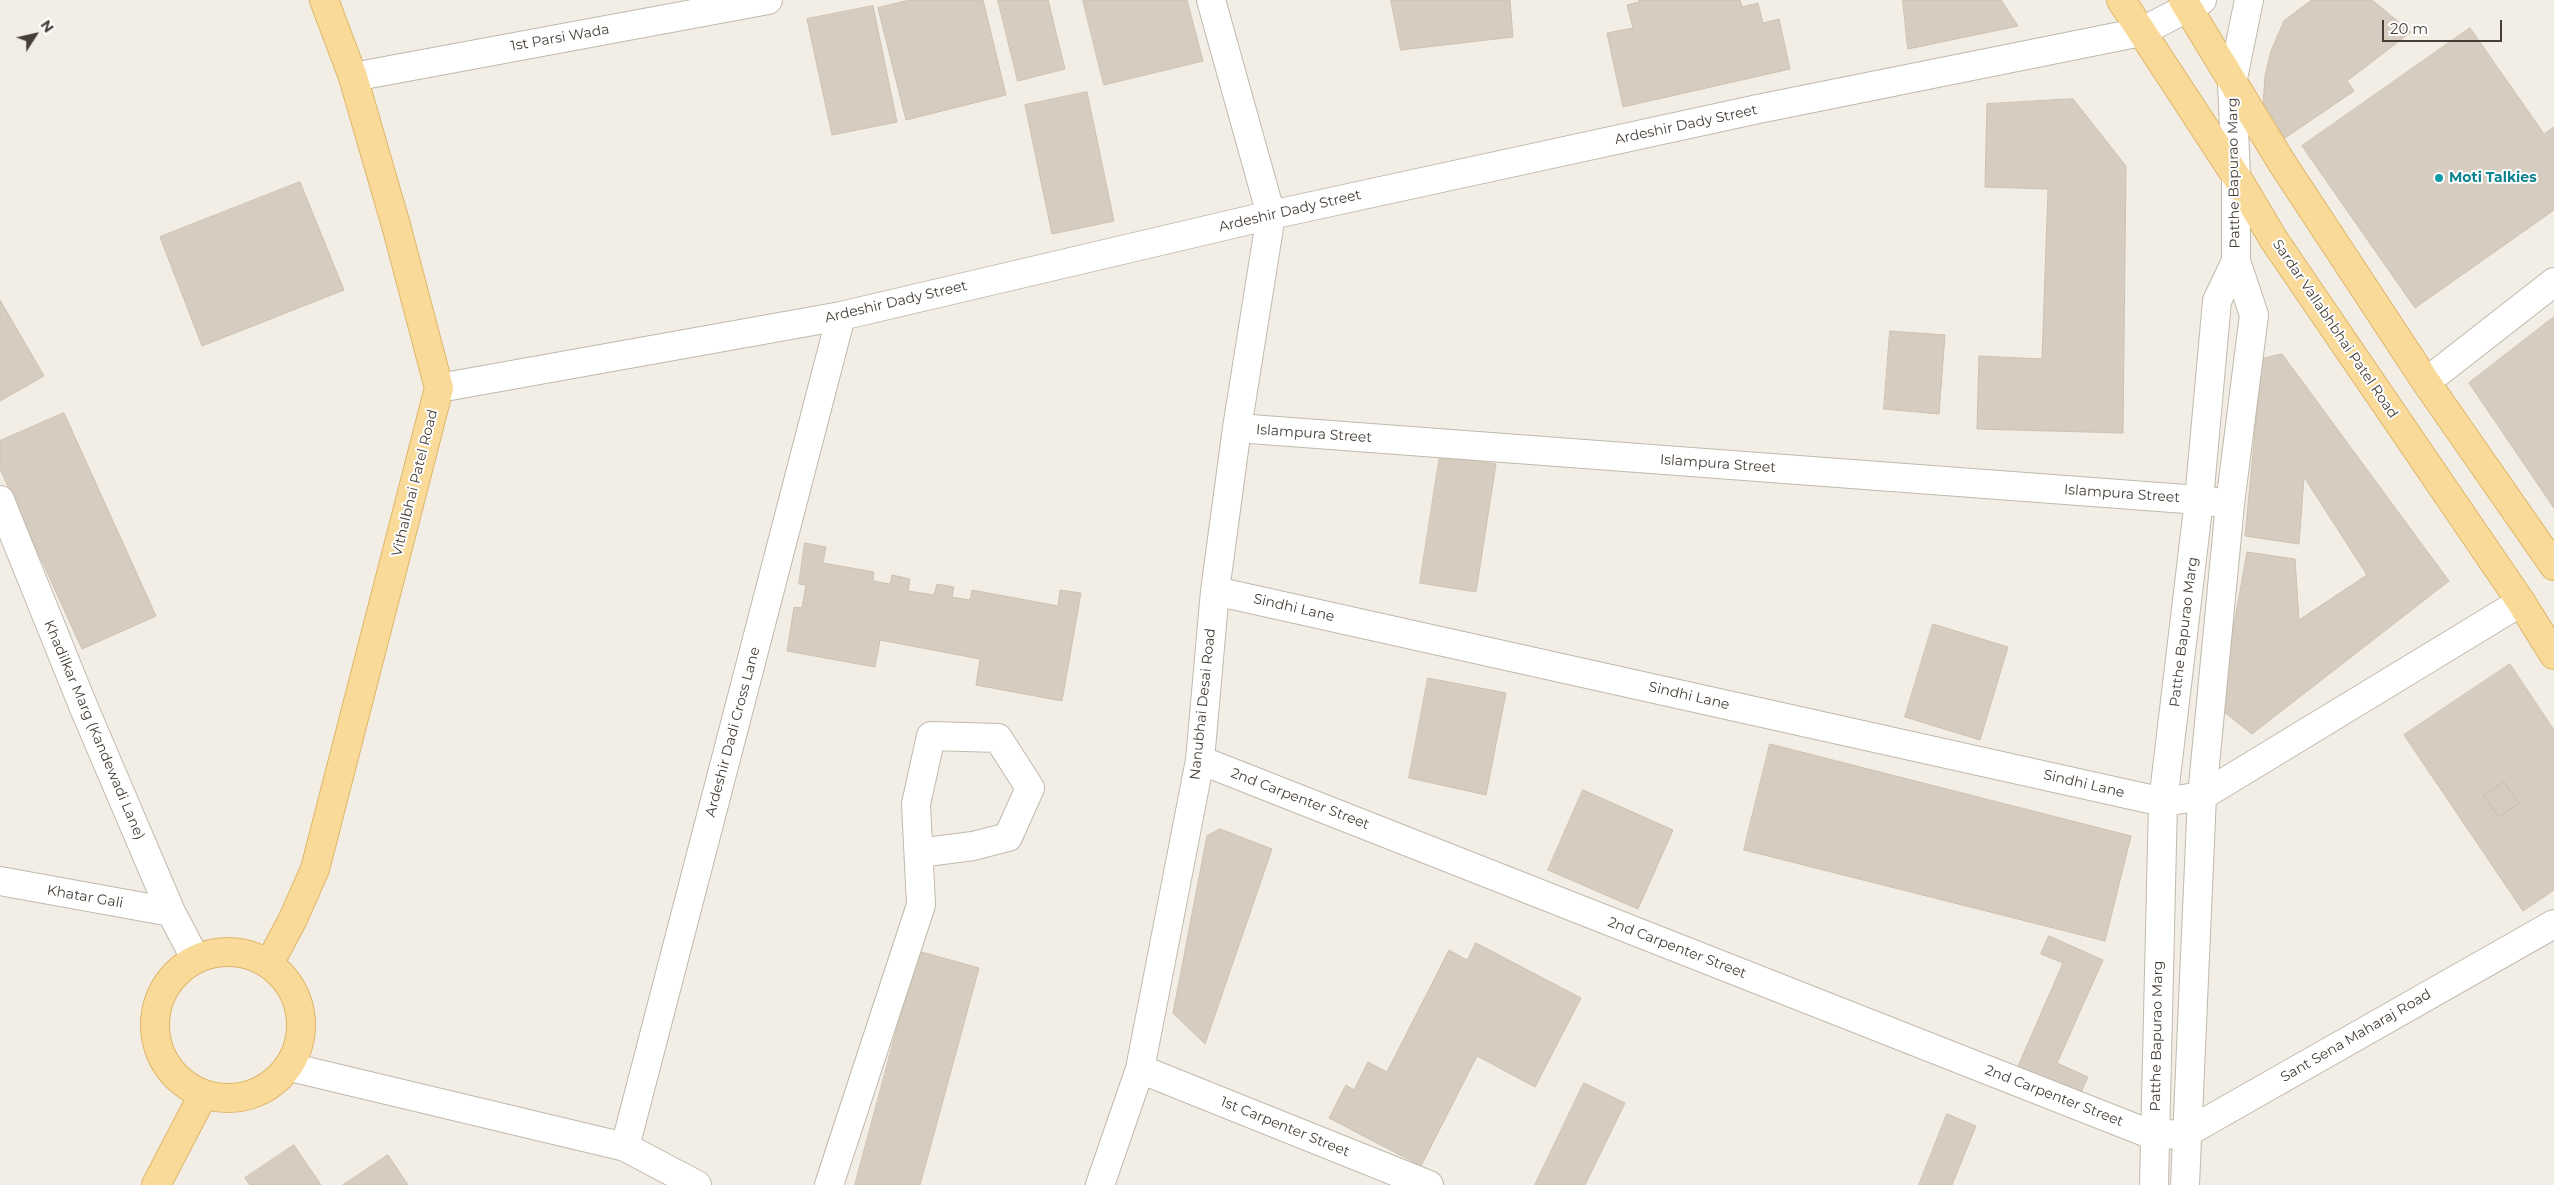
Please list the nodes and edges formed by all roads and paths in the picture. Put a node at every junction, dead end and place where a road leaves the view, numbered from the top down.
1 (324, 0) edge
2 (768, 0) edge
3 (1211, 0) edge
4 (2121, 0) edge
5 (2249, 0) edge
6 (2191, 2) edge
7 (2141, 32) junction
8 (353, 77) junction
9 (2232, 83) junction
10 (2236, 176) junction
11 (1271, 215) junction
12 (2236, 261) junction
13 (2554, 282) edge
14 (841, 316) junction
15 (2426, 382) junction
16 (439, 388) junction
17 (1236, 428) junction
18 (0, 500) edge
19 (2199, 500) junction
20 (2230, 504) junction
21 (2554, 566) edge
22 (1214, 591) junction
23 (2521, 602) junction
24 (2554, 655) edge
25 (1200, 760) junction
26 (2202, 796) junction
27 (2163, 802) junction
28 (919, 853) junction
29 (0, 881) edge
30 (171, 912) junction
31 (2554, 924) edge
32 (195, 958) junction
33 (269, 964) junction
34 (290, 1067) junction
35 (1140, 1069) junction
36 (204, 1095) junction
37 (2186, 1133) junction
38 (2155, 1136) junction
39 (625, 1148) junction
40 (156, 1185) edge
41 (697, 1185) edge
42 (830, 1185) edge
43 (1100, 1185) edge
44 (1430, 1185) edge
45 (2154, 1185) edge
46 (2185, 1185) edge

1 - 8 main road, Vithalbhai Patel Road
2 - 8 street, 1st Parsi Wada
3 - 11 street
4 - 7 main road, Sardar Vallabhbhai Patel Road
5 - 9 street, Patthe Bapurao Marg
6 - 7 street, Ardeshir Dady Street
6 - 9 main road
7 - 10 main road, Sardar Vallabhbhai Patel Road
7 - 11 street, Ardeshir Dady Street
8 - 16 main road, Vithalbhai Patel Road
9 - 10 street, Patthe Bapurao Marg
9 - 15 main road
10 - 12 street, Patthe Bapurao Marg
10 - 23 main road, Sardar Vallabhbhai Patel Road
11 - 14 street, Ardeshir Dady Street
11 - 17 street, Nanubhai Desai Road
12 - 19 street, Patthe Bapurao Marg
12 - 20 street
13 - 15 street
14 - 16 street, Ardeshir Dady Street
14 - 39 street, Ardeshir Dadi Cross Lane
15 - 21 main road
16 - 33 main road, Vithalbhai Patel Road
17 - 19 street, Islampura Street
17 - 22 street, Nanubhai Desai Road
18 - 30 street, Khadilkar Marg (Kandewadi Lane)
19 - 20 street, Islampura Street
19 - 27 street, Patthe Bapurao Marg
20 - 26 street
22 - 25 street, Nanubhai Desai Road
22 - 27 street, Sindhi Lane
23 - 24 main road, Sardar Vallabhbhai Patel Road
23 - 26 street
25 - 35 street, Nanubhai Desai Road
25 - 38 street, 2nd Carpenter Street
26 - 27 street
26 - 37 street
27 - 38 street, Patthe Bapurao Marg
28 - 28 street
28 - 42 street
29 - 30 street, Khatar Gali
30 - 32 street, Khadilkar Marg (Kandewadi Lane)
31 - 37 street, Sant Sena Maharaj Road
32 - 33 main road
32 - 36 main road
33 - 34 main road
34 - 36 main road
34 - 39 street
35 - 43 street, Nanubhai Desai Road
35 - 44 street, 1st Carpenter Street
36 - 40 main road
37 - 38 street, Sant Sena Maharaj Road
37 - 46 street
38 - 45 street, Patthe Bapurao Marg
39 - 41 street

